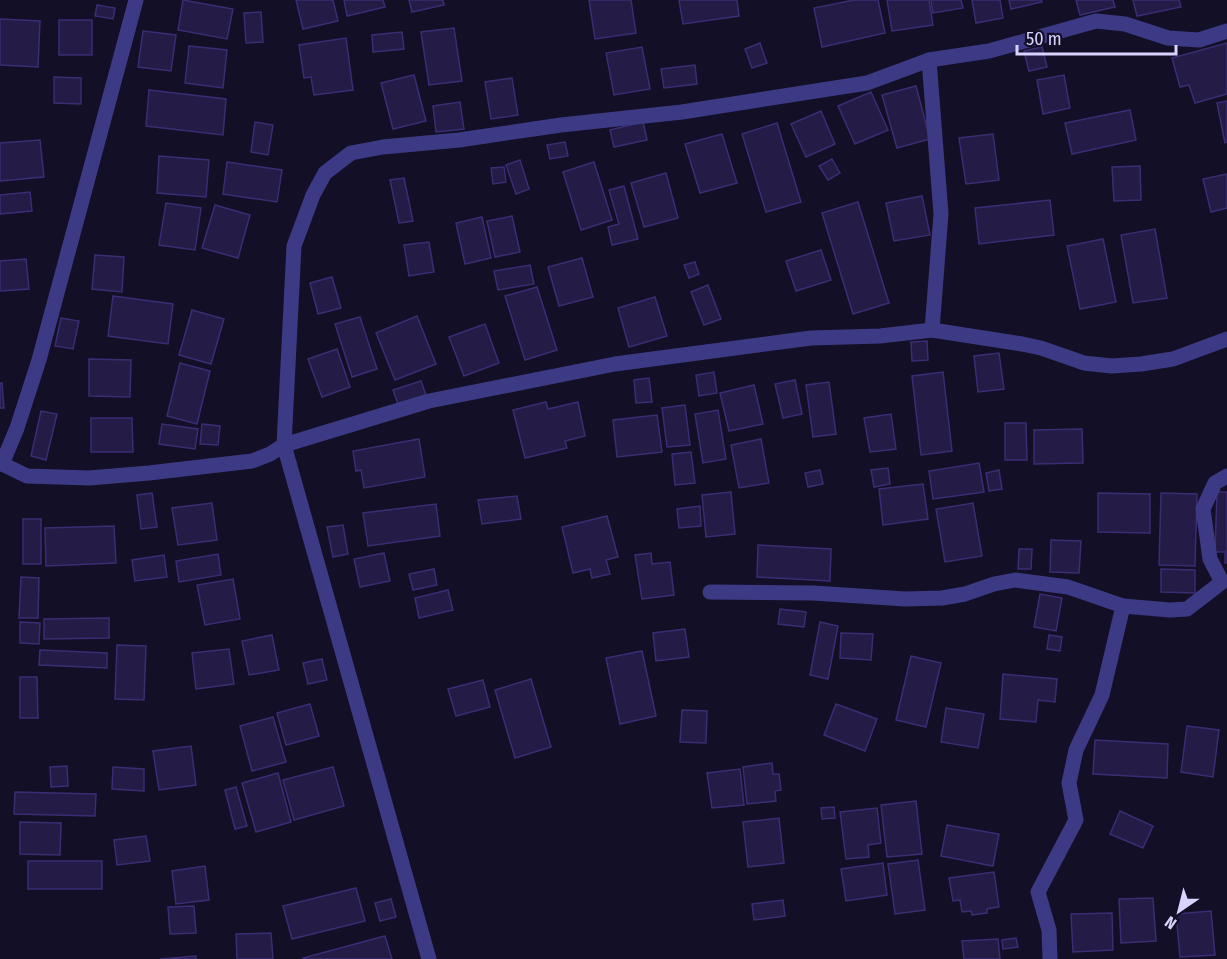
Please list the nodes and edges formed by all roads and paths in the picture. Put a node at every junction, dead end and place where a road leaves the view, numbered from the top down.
1 (135, 0) edge
2 (1227, 31) edge
3 (929, 60) junction
4 (932, 330) junction
5 (1227, 339) edge
6 (284, 445) junction
7 (1, 463) edge
8 (1227, 476) edge
9 (1224, 583) edge
10 (710, 592) dead end
11 (1123, 606) junction
12 (429, 959) edge
13 (1050, 959) edge

1 - 7 street
2 - 3 street
3 - 4 street
3 - 6 street
4 - 5 street
4 - 6 street
6 - 7 street
6 - 12 street
8 - 9 street
9 - 11 street
10 - 11 street
11 - 13 street

